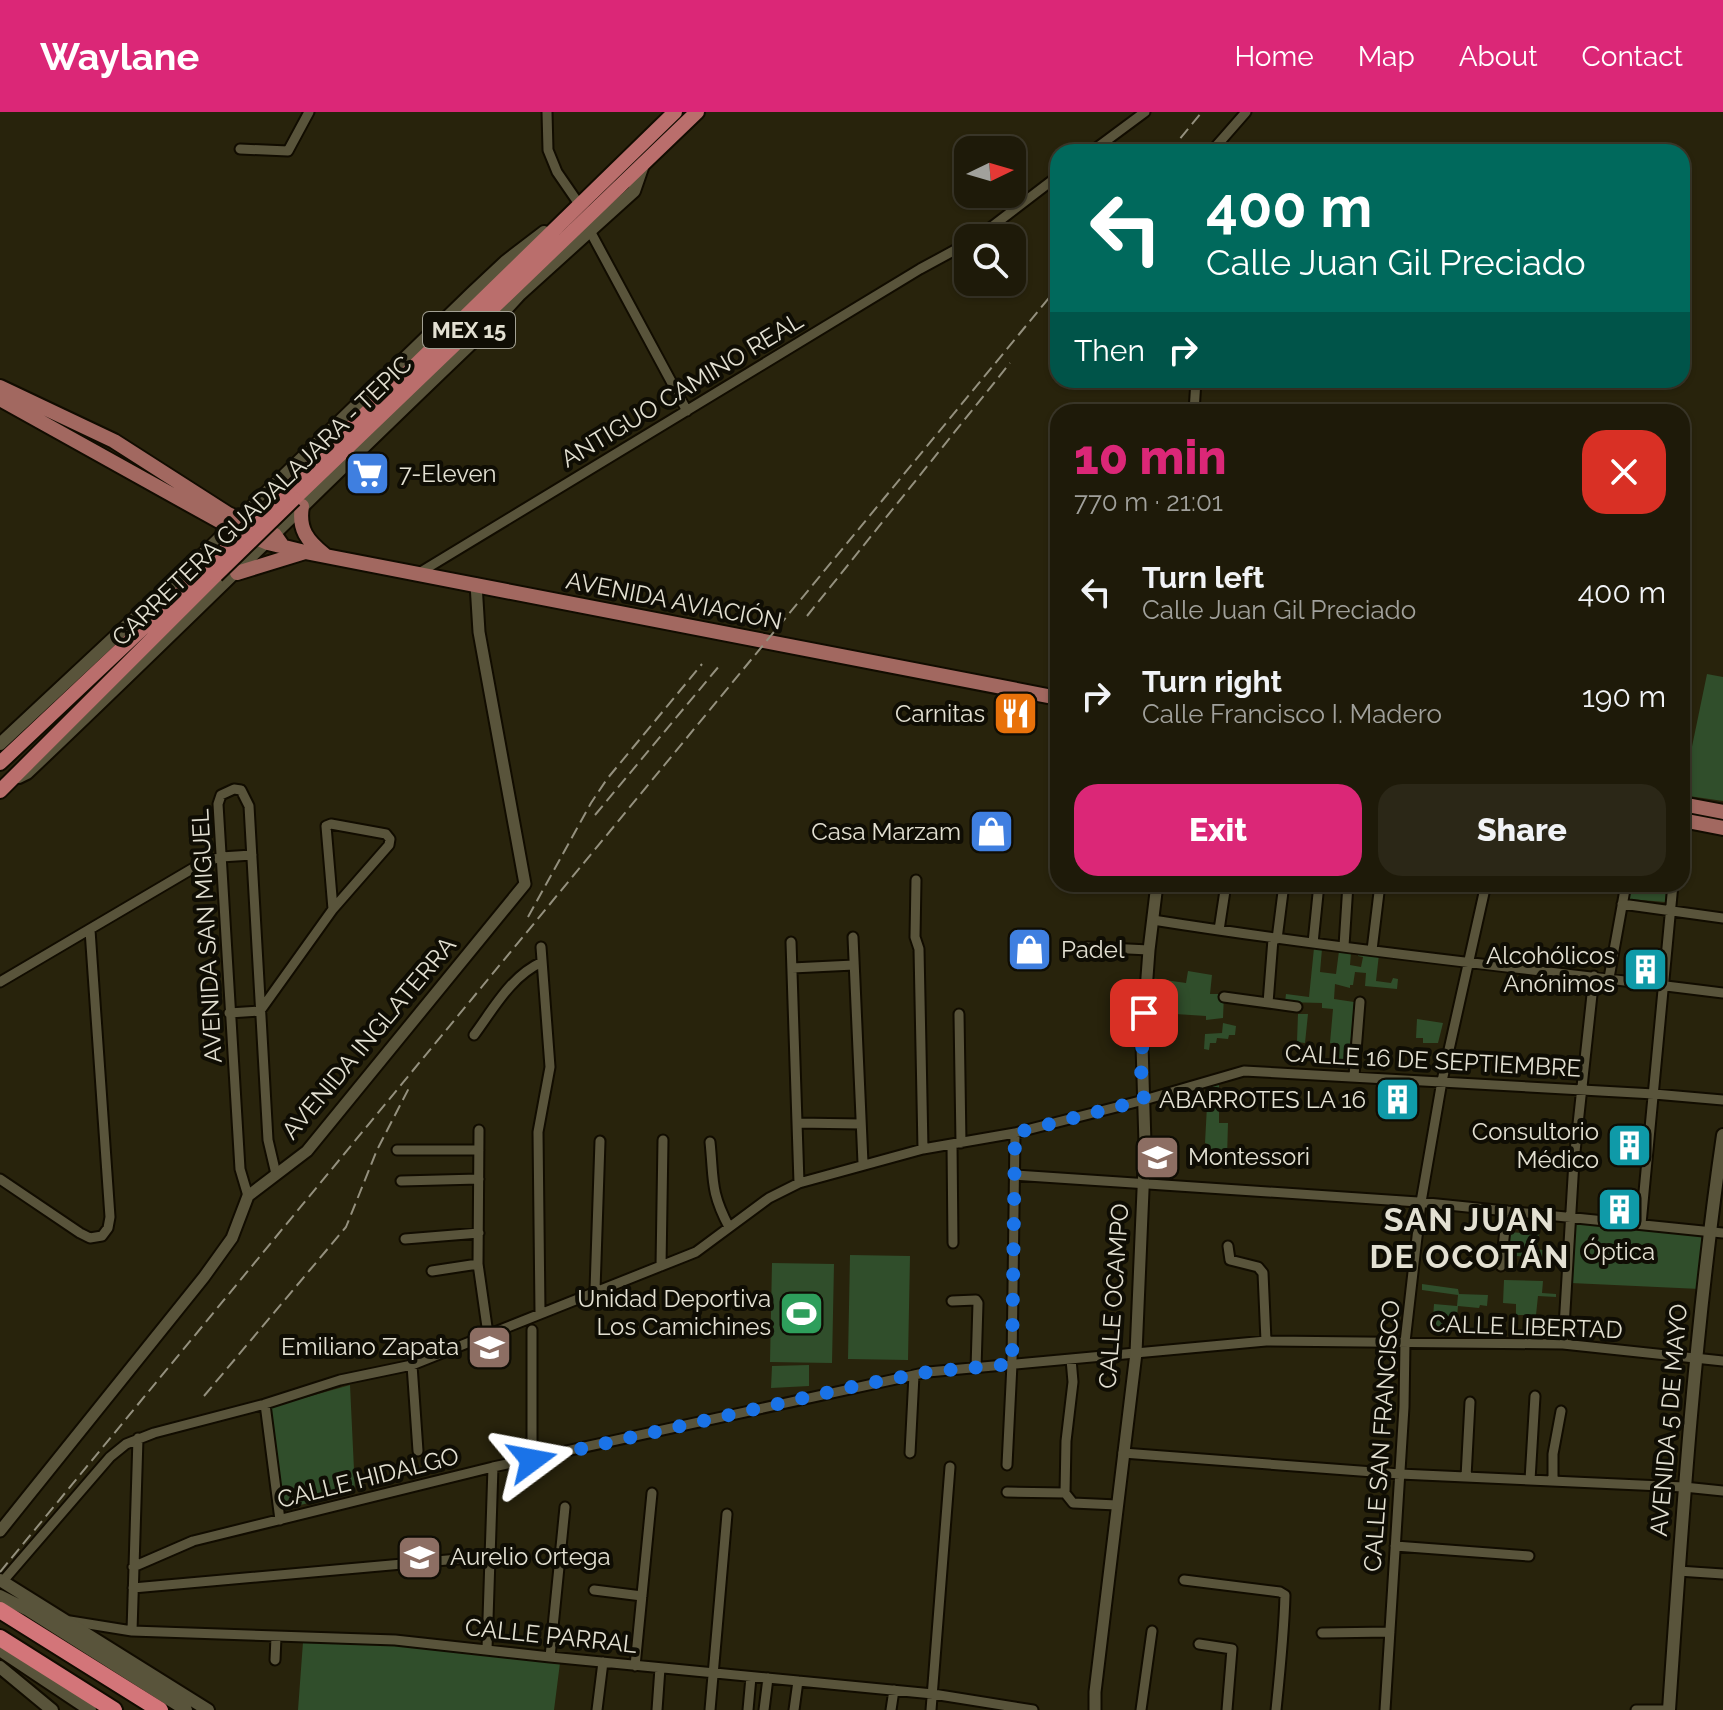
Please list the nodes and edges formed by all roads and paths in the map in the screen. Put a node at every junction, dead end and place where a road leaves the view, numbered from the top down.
1 (309, 112) edge
2 (547, 112) edge
3 (675, 112) edge
4 (697, 112) edge
5 (1145, 112) edge
6 (1246, 112) edge
7 (1102, 144) edge
8 (1218, 144) edge
9 (240, 149) dead end
10 (644, 162) junction
11 (1050, 182) edge
12 (574, 208) junction
13 (995, 224) edge
14 (590, 231) junction
15 (954, 251) edge
16 (0, 387) edge
17 (0, 399) edge
18 (687, 411) junction
19 (290, 493) junction
20 (234, 523) junction
21 (275, 541) junction
22 (305, 552) junction
23 (325, 556) junction
24 (194, 563) junction
25 (213, 570) junction
26 (237, 573) junction
27 (418, 574) junction
28 (476, 584) junction
29 (219, 591) junction
30 (1050, 696) edge
31 (0, 744) edge
32 (0, 763) edge
33 (11, 780) junction
34 (0, 791) edge
35 (1690, 806) edge
36 (1723, 812) edge
37 (1690, 822) edge
38 (1723, 828) edge
39 (252, 855) junction
40 (221, 857) junction
41 (916, 880) dead end
42 (1156, 892) edge
43 (1225, 892) edge
44 (1283, 892) edge
45 (1318, 892) edge
46 (1347, 892) edge
47 (1379, 892) edge
48 (1484, 892) edge
49 (1624, 892) edge
50 (1672, 892) edge
51 (1622, 904) junction
52 (333, 909) junction
53 (1670, 911) junction
54 (1723, 918) edge
55 (1153, 920) junction
56 (90, 930) junction
57 (1219, 930) junction
58 (853, 937) dead end
59 (1275, 939) junction
60 (791, 942) dead end
61 (1313, 943) junction
62 (1344, 946) junction
63 (541, 947) dead end
64 (1087, 947) dead end
65 (1149, 950) junction
66 (1372, 950) junction
67 (1468, 960) junction
68 (542, 962) junction
69 (854, 965) junction
70 (792, 968) junction
71 (1594, 976) junction
72 (1609, 978) junction
73 (0, 982) edge
74 (1663, 985) junction
75 (1723, 993) edge
76 (1224, 997) dead end
77 (1360, 1002) dead end
78 (1268, 1003) junction
79 (1297, 1007) dead end
80 (260, 1011) junction
81 (229, 1013) junction
82 (959, 1014) dead end
83 (474, 1035) dead end
84 (1354, 1076) junction
85 (1442, 1081) junction
86 (1581, 1090) junction
87 (1654, 1094) junction
88 (1144, 1100) junction
89 (1723, 1100) edge
90 (797, 1123) junction
91 (861, 1124) junction
92 (479, 1130) dead end
93 (1015, 1133) junction
94 (1723, 1135) edge
95 (663, 1140) dead end
96 (600, 1141) dead end
97 (710, 1142) dead end
98 (957, 1143) junction
99 (923, 1149) junction
100 (397, 1150) dead end
101 (479, 1150) junction
102 (863, 1163) junction
103 (276, 1174) junction
104 (1014, 1175) junction
105 (0, 1179) edge
106 (479, 1179) junction
107 (401, 1181) dead end
108 (799, 1183) junction
109 (1143, 1183) junction
110 (248, 1196) junction
111 (1421, 1202) junction
112 (1507, 1211) junction
113 (1572, 1217) junction
114 (1641, 1224) junction
115 (729, 1227) junction
116 (1709, 1232) junction
117 (479, 1233) junction
118 (1723, 1233) edge
119 (405, 1239) dead end
120 (953, 1243) dead end
121 (1228, 1246) dead end
122 (478, 1264) junction
123 (661, 1266) junction
124 (1501, 1266) dead end
125 (432, 1271) dead end
126 (595, 1290) junction
127 (952, 1301) dead end
128 (540, 1312) junction
129 (532, 1330) dead end
130 (488, 1334) junction
131 (1266, 1341) junction
132 (1405, 1342) junction
133 (1563, 1344) junction
134 (1136, 1353) junction
135 (1696, 1358) junction
136 (1071, 1359) junction
137 (1723, 1361) edge
138 (1012, 1364) junction
139 (412, 1365) junction
140 (976, 1368) junction
141 (914, 1375) junction
142 (1535, 1396) dead end
143 (1470, 1402) dead end
144 (265, 1404) junction
145 (1561, 1411) dead end
146 (138, 1438) junction
147 (418, 1451) dead end
148 (910, 1453) dead end
149 (1123, 1453) junction
150 (532, 1460) junction
151 (1007, 1465) dead end
152 (493, 1467) junction
153 (950, 1467) dead end
154 (1400, 1474) junction
155 (1466, 1477) junction
156 (1530, 1480) junction
157 (1553, 1481) junction
158 (1684, 1487) junction
159 (1723, 1491) edge
160 (1007, 1492) dead end
161 (652, 1493) dead end
162 (1065, 1493) junction
163 (1117, 1505) junction
164 (565, 1507) dead end
165 (727, 1514) dead end
166 (280, 1520) junction
167 (0, 1531) edge
168 (1395, 1546) junction
169 (492, 1556) junction
170 (1529, 1556) dead end
171 (133, 1567) junction
172 (1678, 1571) junction
173 (1723, 1574) edge
174 (1184, 1580) dead end
175 (1, 1582) edge
176 (133, 1588) junction
177 (594, 1590) dead end
178 (0, 1596) edge
179 (642, 1596) junction
180 (0, 1610) edge
181 (64, 1621) junction
182 (132, 1631) junction
183 (1152, 1631) dead end
184 (1390, 1632) junction
185 (1322, 1633) dead end
186 (276, 1637) junction
187 (0, 1638) edge
188 (1199, 1644) dead end
189 (487, 1649) junction
190 (0, 1650) edge
191 (550, 1657) junction
192 (275, 1660) dead end
193 (603, 1662) junction
194 (635, 1666) junction
195 (0, 1667) edge
196 (660, 1668) junction
197 (714, 1674) junction
198 (751, 1677) junction
199 (768, 1678) junction
200 (798, 1681) junction
201 (894, 1690) junction
202 (933, 1694) junction
203 (969, 1705) edge
204 (52, 1710) edge
205 (90, 1710) edge
206 (114, 1710) edge
207 (160, 1710) edge
208 (186, 1710) edge
209 (208, 1710) edge
210 (597, 1710) edge
211 (657, 1710) edge
212 (710, 1710) edge
213 (748, 1710) edge
214 (764, 1710) edge
215 (794, 1710) edge
216 (891, 1710) edge
217 (931, 1710) edge
218 (1033, 1710) edge
219 (1095, 1710) edge
220 (1141, 1710) edge
221 (1227, 1710) edge
222 (1276, 1710) edge
223 (1385, 1710) edge
224 (1636, 1710) edge
225 (1669, 1710) edge

1 - 9 street
2 - 12 street
3 - 12 highway, CARRETERA GUADALAJARA - TEPIC / MEX 15
4 - 10 highway, CARRETERA GUADALAJARA - TEPIC / MEX 15
5 - 7 street
6 - 8 street
10 - 14 main road
10 - 19 highway, CARRETERA GUADALAJARA - TEPIC / MEX 15
11 - 13 street
12 - 19 highway, CARRETERA GUADALAJARA - TEPIC / MEX 15
14 - 18 street
14 - 19 main road
15 - 18 street, ANTIGUO CAMINO REAL
16 - 20 main road
17 - 20 main road
18 - 27 street, ANTIGUO CAMINO REAL
19 - 20 main road
19 - 21 main road
19 - 23 main road
19 - 25 highway, CARRETERA GUADALAJARA - TEPIC / MEX 15, bridge
20 - 21 main road, AVENIDA AVIACIÓN
20 - 24 main road
21 - 22 main road, AVENIDA AVIACIÓN
21 - 26 main road
22 - 23 main road, AVENIDA AVIACIÓN
22 - 26 main road
23 - 27 main road, AVENIDA AVIACIÓN
24 - 29 main road
24 - 31 main road
25 - 32 highway, CARRETERA GUADALAJARA - TEPIC / MEX 15
25 - 33 highway, CARRETERA GUADALAJARA - TEPIC / MEX 15
26 - 29 main road
27 - 28 main road, AVENIDA AVIACIÓN
28 - 30 main road, AVENIDA AVIACIÓN
28 - 103 street, AVENIDA INGLATERRA
29 - 33 main road
33 - 34 highway, CARRETERA GUADALAJARA - TEPIC / MEX 15
35 - 36 main road
37 - 38 main road
39 - 40 street
39 - 40 street, AVENIDA SAN MIGUEL
39 - 80 street, AVENIDA SAN MIGUEL
40 - 56 street
40 - 81 street, AVENIDA SAN MIGUEL
41 - 99 street
42 - 55 street, CALLE OCAMPO
43 - 57 street
44 - 59 street
45 - 61 street
46 - 62 street
47 - 66 street
48 - 67 street, CALLE SAN FRANCISCO
49 - 51 street
50 - 53 street
51 - 53 street
51 - 72 street
52 - 52 street
52 - 80 street
53 - 54 street
53 - 74 street
55 - 57 street
55 - 65 street, CALLE OCAMPO
56 - 73 street
56 - 105 street
57 - 59 street
58 - 69 street
59 - 61 street
59 - 78 street
60 - 70 street
61 - 62 street
62 - 66 street
63 - 68 street
64 - 65 street
65 - 88 street, CALLE OCAMPO
66 - 67 street
67 - 71 street
67 - 85 street, CALLE SAN FRANCISCO
68 - 83 street
68 - 128 street
69 - 70 street
69 - 91 street
70 - 90 street
71 - 72 street
71 - 86 street
72 - 74 street
74 - 75 street
74 - 87 street
76 - 78 street
77 - 84 street
78 - 79 street
80 - 81 street
80 - 103 street, AVENIDA SAN MIGUEL
81 - 110 street, AVENIDA SAN MIGUEL
82 - 98 street
84 - 85 street, CALLE 16 DE SEPTIEMBRE
84 - 88 street, CALLE 16 DE SEPTIEMBRE
85 - 86 street, CALLE 16 DE SEPTIEMBRE
85 - 111 street, CALLE SAN FRANCISCO
86 - 87 street, CALLE 16 DE SEPTIEMBRE
86 - 113 street
87 - 89 street, CALLE 16 DE SEPTIEMBRE
87 - 114 street
88 - 93 street, CALLE 16 DE SEPTIEMBRE
88 - 109 street, CALLE OCAMPO
90 - 91 street
90 - 108 street
91 - 102 street
92 - 101 street
93 - 98 street, CALLE 16 DE SEPTIEMBRE
93 - 104 street
94 - 116 main road, AVENIDA 5 DE MAYO
95 - 123 street
96 - 126 street
97 - 115 street
98 - 99 street, CALLE 16 DE SEPTIEMBRE
98 - 120 street
99 - 102 street, CALLE 16 DE SEPTIEMBRE
100 - 101 street
101 - 106 street
102 - 108 street, CALLE 16 DE SEPTIEMBRE
103 - 110 street, AVENIDA INGLATERRA
104 - 109 street
104 - 138 street
106 - 107 street
106 - 117 street
108 - 115 street, CALLE 16 DE SEPTIEMBRE
109 - 111 street
109 - 134 street, CALLE OCAMPO
110 - 167 street
111 - 112 street
111 - 132 street, CALLE SAN FRANCISCO
112 - 113 street
112 - 124 street
113 - 114 street
113 - 133 street
114 - 116 street
115 - 123 street, CALLE 16 DE SEPTIEMBRE
116 - 118 street
116 - 135 main road, AVENIDA 5 DE MAYO
117 - 119 street
117 - 122 street
121 - 131 street
122 - 125 street
122 - 130 street
123 - 126 street, CALLE 16 DE SEPTIEMBRE
126 - 128 street, CALLE 16 DE SEPTIEMBRE
127 - 140 street
128 - 130 street, CALLE 16 DE SEPTIEMBRE
129 - 150 street
130 - 139 street, CALLE 16 DE SEPTIEMBRE
131 - 132 street, CALLE LIBERTAD
131 - 134 street, CALLE LIBERTAD
132 - 133 street, CALLE LIBERTAD
132 - 154 street, CALLE SAN FRANCISCO
133 - 135 street, CALLE LIBERTAD
134 - 136 street, CALLE HIDALGO
134 - 149 street, CALLE OCAMPO
135 - 137 street, CALLE LIBERTAD
135 - 158 main road, AVENIDA 5 DE MAYO
136 - 138 street, CALLE HIDALGO
136 - 162 street
138 - 140 street, CALLE HIDALGO
138 - 151 street
139 - 144 street, CALLE 16 DE SEPTIEMBRE
139 - 147 street
140 - 141 street, CALLE HIDALGO
141 - 148 street
141 - 150 street, CALLE HIDALGO
142 - 156 street
143 - 155 street
144 - 146 street, CALLE 16 DE SEPTIEMBRE
144 - 166 street
145 - 157 street
146 - 171 street
146 - 175 street
149 - 154 street
149 - 163 street, CALLE OCAMPO
150 - 152 street, CALLE HIDALGO
152 - 166 street, CALLE HIDALGO
152 - 169 street
153 - 202 street
154 - 155 street
154 - 168 street, CALLE SAN FRANCISCO
155 - 156 street
156 - 157 street
157 - 158 street
158 - 159 street
158 - 172 main road, AVENIDA 5 DE MAYO
160 - 162 street
161 - 179 street
162 - 163 street
163 - 219 street, CALLE OCAMPO
164 - 191 street
165 - 197 street
166 - 171 street, CALLE HIDALGO
168 - 170 street
168 - 184 street, CALLE SAN FRANCISCO
169 - 176 street
169 - 189 street
171 - 176 street
172 - 173 street
172 - 225 main road, AVENIDA 5 DE MAYO
174 - 222 street
175 - 181 main road
176 - 182 street
177 - 179 street
178 - 208 main road
179 - 194 street
180 - 207 highway
181 - 182 street, CALLE PARRAL
181 - 209 main road
182 - 186 street, CALLE PARRAL
183 - 220 street
184 - 185 street
184 - 223 street, CALLE SAN FRANCISCO
186 - 189 street, CALLE PARRAL
186 - 192 street
187 - 206 highway
188 - 221 street
189 - 191 street, CALLE PARRAL
190 - 205 main road
191 - 193 street, CALLE PARRAL
193 - 194 street, CALLE PARRAL
193 - 210 street
194 - 196 street, CALLE PARRAL
195 - 204 main road
196 - 197 street, CALLE PARRAL
196 - 211 street
197 - 198 street, CALLE PARRAL
197 - 212 street
198 - 199 street, CALLE PARRAL
198 - 213 street
199 - 200 street, CALLE PARRAL
199 - 214 street
200 - 201 street, CALLE PARRAL
200 - 215 street
201 - 202 street, CALLE PARRAL
201 - 216 street
202 - 203 street, CALLE PARRAL
202 - 217 street
203 - 218 street, CALLE PARRAL
224 - 225 street

